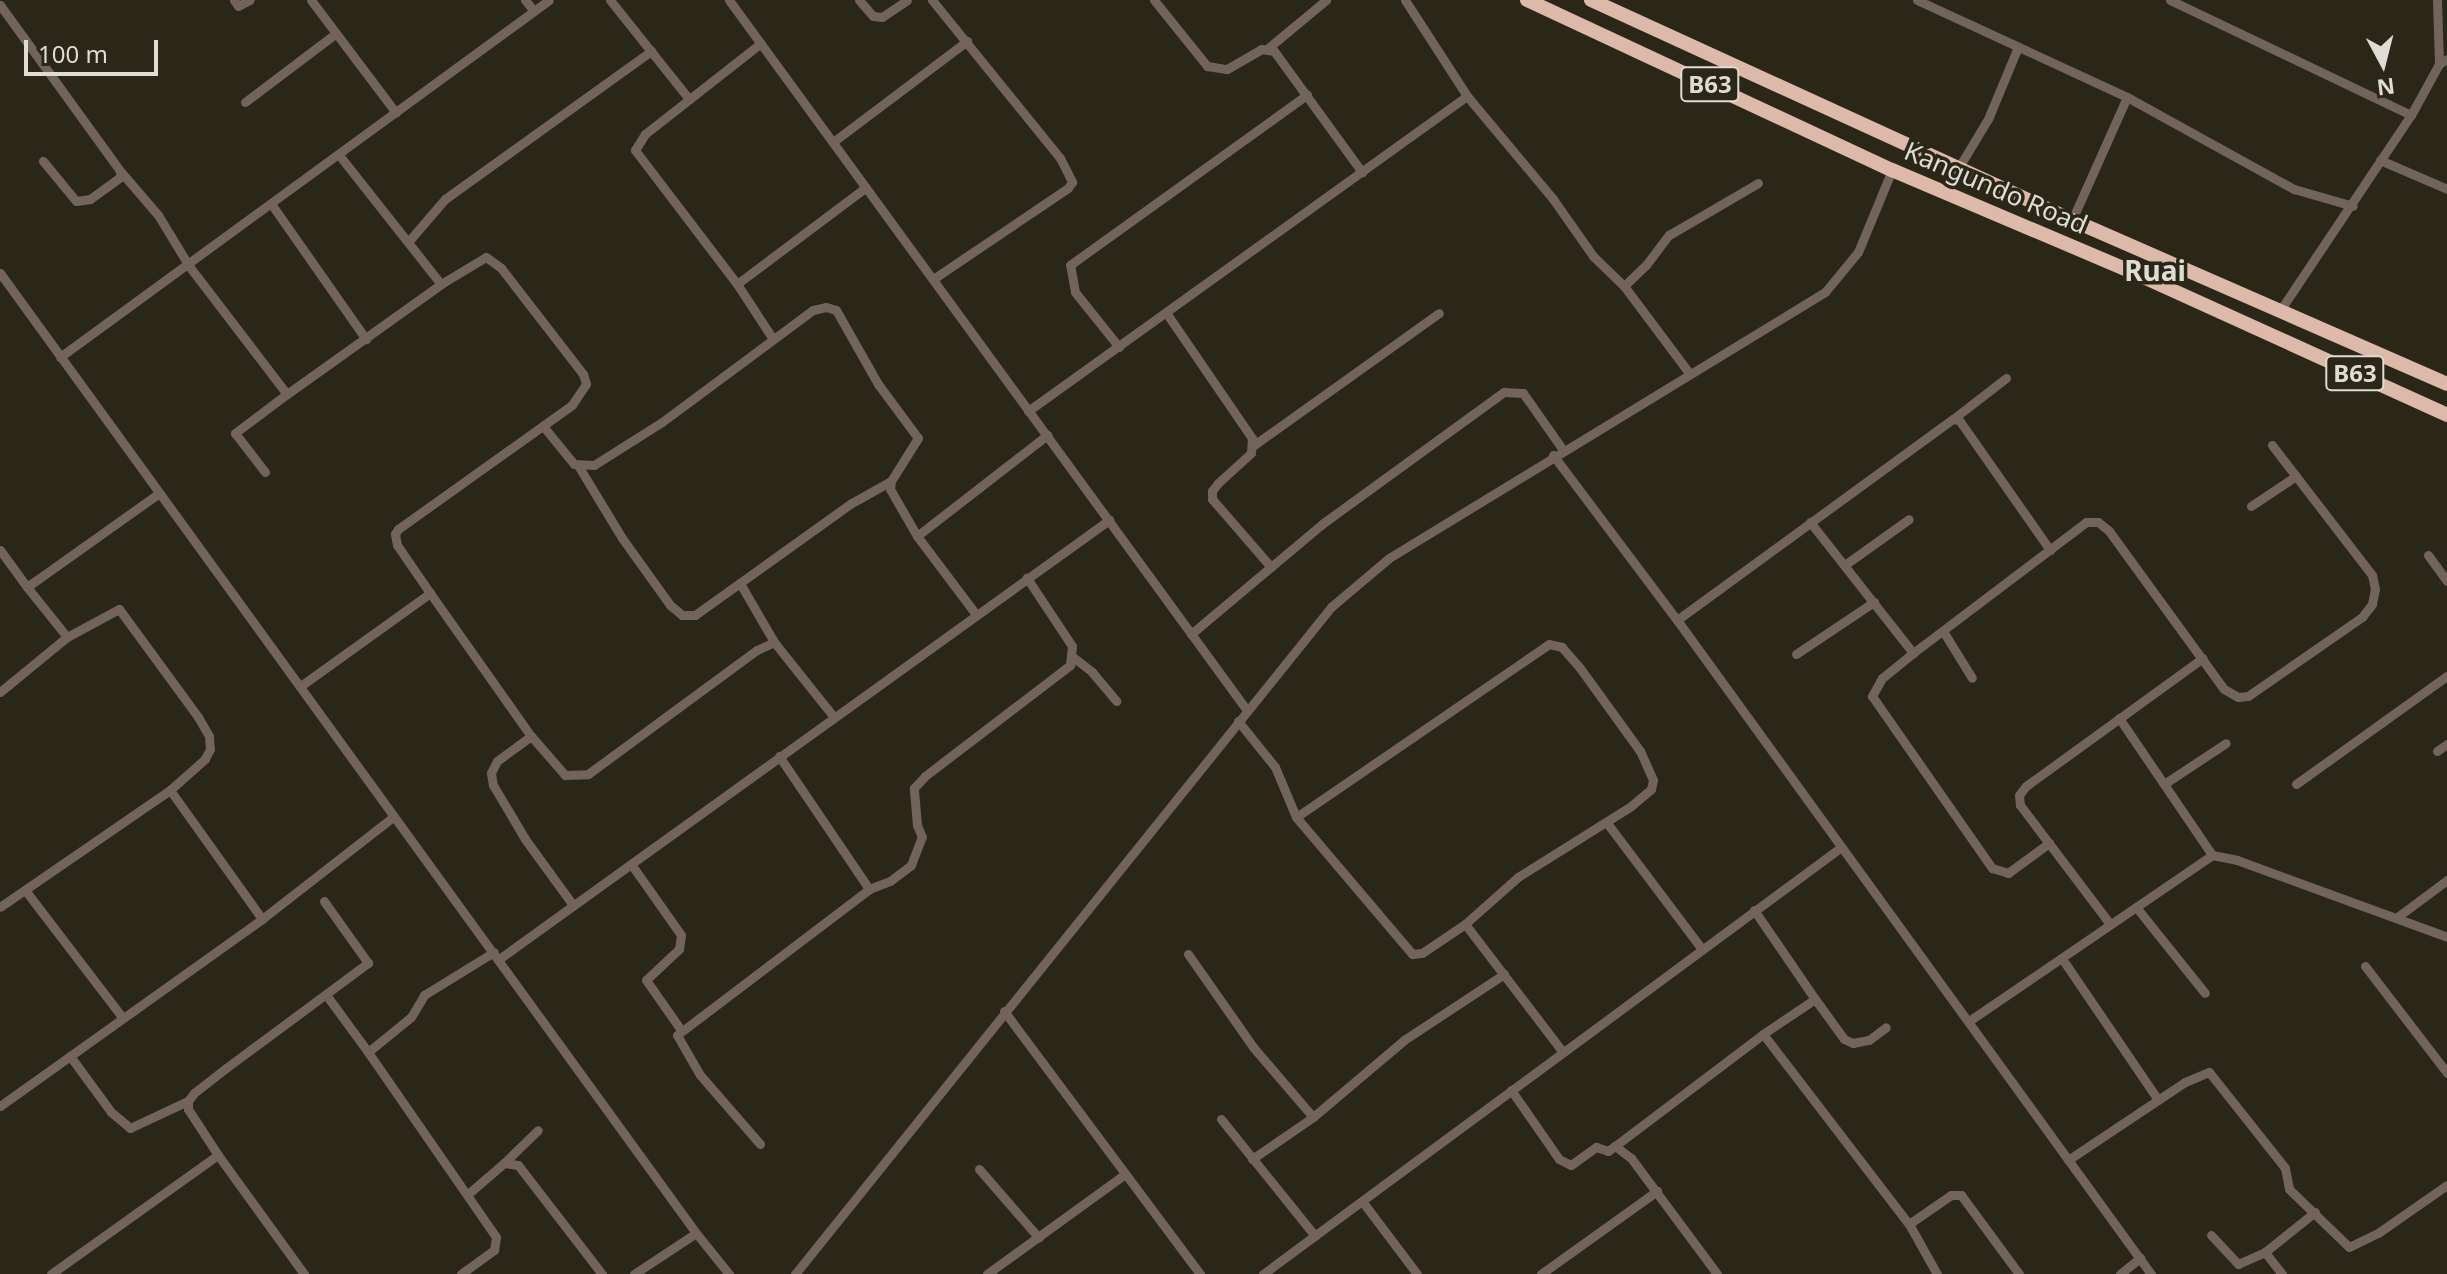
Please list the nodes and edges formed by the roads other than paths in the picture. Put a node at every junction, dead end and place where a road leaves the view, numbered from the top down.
1 (234, 0) edge
2 (250, 0) edge
3 (311, 0) edge
4 (525, 0) edge
5 (549, 0) edge
6 (610, 0) edge
7 (729, 0) edge
8 (859, 0) edge
9 (907, 0) edge
10 (932, 0) edge
11 (1154, 0) edge
12 (1326, 0) edge
13 (1405, 0) edge
14 (1527, 0) edge
15 (1591, 0) edge
16 (1917, 0) edge
17 (2170, 0) edge
18 (2437, 0) edge
19 (0, 5) edge
20 (534, 11) junction
21 (335, 34) junction
22 (967, 41) junction
23 (761, 43) junction
24 (2018, 47) junction
25 (1267, 49) junction
26 (651, 51) junction
27 (2443, 61) edge
28 (1307, 95) junction
29 (1467, 96) junction
30 (2127, 97) junction
31 (689, 99) junction
32 (245, 102) dead end
33 (396, 113) junction
34 (2411, 115) junction
35 (833, 142) junction
36 (339, 155) junction
37 (2380, 160) junction
38 (43, 161) dead end
39 (1956, 166) junction
40 (1892, 170) junction
41 (121, 172) junction
42 (1362, 172) junction
43 (1758, 183) dead end
44 (866, 187) junction
45 (2447, 189) edge
46 (1941, 191) junction
47 (272, 205) junction
48 (2353, 206) junction
49 (2072, 220) junction
50 (408, 242) junction
51 (189, 266) junction
52 (0, 273) edge
53 (933, 279) junction
54 (441, 284) junction
55 (737, 284) junction
56 (1624, 286) junction
57 (2279, 312) junction
58 (1439, 313) dead end
59 (1167, 314) junction
60 (366, 339) junction
61 (773, 339) junction
62 (1119, 347) junction
63 (60, 357) junction
64 (1689, 373) junction
65 (2006, 378) dead end
66 (2447, 384) edge
67 (287, 394) junction
68 (1028, 411) junction
69 (2447, 415) edge
70 (1953, 419) junction
71 (543, 426) junction
72 (1047, 435) junction
73 (1254, 445) junction
74 (2272, 445) dead end
75 (1558, 453) junction
76 (579, 467) junction
77 (265, 472) dead end
78 (2296, 476) junction
79 (891, 481) junction
80 (158, 494) junction
81 (2251, 506) dead end
82 (1909, 519) dead end
83 (1109, 520) junction
84 (1810, 522) junction
85 (917, 536) junction
86 (0, 550) edge
87 (2050, 550) junction
88 (2428, 555) dead end
89 (1846, 564) junction
90 (1271, 567) junction
91 (1027, 578) junction
92 (2447, 581) edge
93 (741, 585) junction
94 (27, 587) junction
95 (430, 593) junction
96 (1874, 602) junction
97 (975, 613) junction
98 (1677, 620) junction
99 (1943, 631) junction
100 (1191, 634) junction
101 (67, 637) junction
102 (774, 642) junction
103 (1913, 653) junction
104 (1796, 654) dead end
105 (1073, 657) junction
106 (2203, 658) junction
107 (1972, 678) dead end
108 (2445, 682) edge
109 (302, 685) junction
110 (0, 692) edge
111 (1116, 701) dead end
112 (1246, 709) junction
113 (833, 716) junction
114 (2119, 718) junction
115 (1238, 721) junction
116 (531, 736) junction
117 (2226, 743) dead end
118 (2447, 744) edge
119 (2437, 751) dead end
120 (779, 756) junction
121 (2164, 784) junction
122 (2296, 784) dead end
123 (170, 790) junction
124 (393, 817) junction
125 (1296, 817) junction
126 (1607, 823) junction
127 (2049, 843) junction
128 (1840, 848) junction
129 (2212, 855) junction
130 (631, 864) junction
131 (2447, 880) edge
132 (869, 889) junction
133 (25, 890) junction
134 (324, 901) dead end
135 (573, 905) junction
136 (0, 907) edge
137 (2136, 907) junction
138 (1754, 910) junction
139 (2396, 918) junction
140 (262, 919) junction
141 (1465, 924) junction
142 (2110, 924) junction
143 (2447, 937) edge
144 (1702, 949) junction
145 (1188, 954) dead end
146 (497, 956) junction
147 (2063, 960) junction
148 (2365, 966) dead end
149 (1504, 974) junction
150 (2205, 993) dead end
151 (327, 996) junction
152 (1815, 999) junction
153 (1004, 1011) junction
154 (123, 1018) junction
155 (1969, 1021) junction
156 (1886, 1027) dead end
157 (681, 1030) junction
158 (1763, 1034) junction
159 (368, 1052) junction
160 (1563, 1052) junction
161 (70, 1056) junction
162 (2447, 1073) edge
163 (1511, 1090) junction
164 (2158, 1100) junction
165 (188, 1101) junction
166 (0, 1106) edge
167 (1313, 1117) junction
168 (1221, 1119) dead end
169 (538, 1130) dead end
170 (760, 1144) dead end
171 (1615, 1146) junction
172 (218, 1155) junction
173 (1252, 1159) junction
174 (2068, 1160) junction
175 (504, 1163) junction
176 (979, 1169) dead end
177 (1124, 1175) junction
178 (2447, 1185) edge
179 (1657, 1191) junction
180 (468, 1194) junction
181 (1362, 1201) junction
182 (2315, 1212) junction
183 (1909, 1224) junction
184 (696, 1233) junction
185 (2211, 1235) dead end
186 (1315, 1236) junction
187 (1039, 1238) junction
188 (2265, 1252) junction
189 (2140, 1258) junction
190 (991, 1273) edge
191 (51, 1274) edge
192 (304, 1274) edge
193 (461, 1274) edge
194 (602, 1274) edge
195 (634, 1274) edge
196 (729, 1274) edge
197 (795, 1274) edge
198 (1200, 1274) edge
199 (1263, 1274) edge
200 (1417, 1274) edge
201 (1541, 1274) edge
202 (1717, 1274) edge
203 (1937, 1274) edge
204 (2019, 1274) edge
205 (2120, 1274) edge
206 (2151, 1274) edge
207 (2282, 1274) edge

1 - 2 street
3 - 21 street
4 - 20 street
5 - 20 street
6 - 26 street
7 - 23 street
8 - 9 street
10 - 22 street
11 - 25 street
12 - 25 street
13 - 29 street
14 - 40 highway, Kangundo Road / B63
15 - 39 highway, Kangundo Road / B63
16 - 24 street
17 - 34 street
18 - 27 street
19 - 41 street
20 - 33 street
21 - 32 street
21 - 33 street
22 - 35 street
22 - 53 street
23 - 31 street
23 - 35 street
24 - 30 street
24 - 39 street
25 - 28 street
26 - 31 street
26 - 50 street
27 - 34 street
28 - 42 street
28 - 62 street
29 - 42 street
29 - 56 street
30 - 48 street
30 - 49 street
31 - 55 street
33 - 36 street
34 - 37 street
35 - 44 street
36 - 47 street
36 - 50 street
37 - 45 street
37 - 48 street
38 - 41 street
39 - 46 highway
39 - 49 highway, Kangundo Road / B63
40 - 46 highway, Kangundo Road / B63
40 - 64 street
41 - 51 street
42 - 59 street
43 - 56 street
44 - 53 street
44 - 55 street
46 - 69 highway, Kangundo Road / B63
47 - 51 street
47 - 60 street
48 - 57 street
49 - 57 highway, Kangundo Road / B63
50 - 54 street
51 - 63 street
51 - 67 street
52 - 63 street
53 - 68 street
54 - 60 street
54 - 71 street
55 - 61 street
56 - 64 street
57 - 66 highway, Kangundo Road / B63
58 - 73 street
59 - 62 street
59 - 73 street
60 - 67 street
61 - 76 street
61 - 79 street
62 - 68 street
63 - 80 street
64 - 75 street
65 - 70 street
67 - 77 street
68 - 72 street
70 - 84 street
70 - 87 street
71 - 76 street
71 - 95 street
72 - 83 street
72 - 85 street
73 - 90 street
74 - 78 street
75 - 90 street
75 - 98 street
75 - 112 street
76 - 93 street
78 - 81 street
78 - 106 street
79 - 85 street
79 - 93 street
80 - 94 street
80 - 109 street
82 - 89 street
83 - 91 street
83 - 100 street
84 - 89 street
84 - 98 street
85 - 97 street
86 - 94 street
87 - 99 street
87 - 106 street
88 - 92 street
89 - 96 street
90 - 100 street
91 - 97 street
91 - 105 street
93 - 102 street
94 - 101 street
95 - 109 street
95 - 116 street
96 - 103 street
96 - 104 street
97 - 113 street
98 - 128 street
99 - 103 street
99 - 107 street
100 - 112 street
101 - 110 street
101 - 123 street
102 - 113 street
102 - 116 street
103 - 127 street
105 - 111 street
105 - 132 street
106 - 114 street
108 - 122 street
109 - 124 street
112 - 115 street
113 - 120 street
114 - 121 street
114 - 127 street
115 - 125 street
115 - 153 street
116 - 135 street
117 - 121 street
118 - 119 street
120 - 130 street
120 - 132 street
121 - 129 street
123 - 133 street
123 - 140 street
124 - 140 street
124 - 146 street
125 - 126 street
125 - 141 street
126 - 141 street
126 - 144 street
127 - 142 street
128 - 138 street
128 - 155 street
129 - 137 street
129 - 139 street
130 - 135 street
130 - 157 street
131 - 139 street
132 - 157 street
133 - 136 street
133 - 154 street
134 - 151 street
135 - 146 street
137 - 142 street
137 - 150 street
138 - 144 street
138 - 152 street
139 - 143 street
140 - 154 street
141 - 149 street
142 - 147 street
144 - 160 street
145 - 167 street
146 - 159 street
146 - 184 street
147 - 155 street
147 - 164 street
148 - 162 street
149 - 160 street
149 - 167 street
151 - 159 street
151 - 165 street
152 - 156 street
152 - 158 street
153 - 177 street
153 - 197 street
154 - 161 street
155 - 174 street
157 - 170 street
158 - 171 street
158 - 183 street
159 - 180 street
160 - 163 street
161 - 165 street
161 - 166 street
163 - 171 street
163 - 181 street
164 - 174 street
164 - 182 street
165 - 172 street
167 - 173 street
168 - 173 street
169 - 175 street
171 - 179 street
172 - 191 street
172 - 192 street
173 - 186 street
174 - 189 street
175 - 180 street
175 - 194 street
176 - 187 street
177 - 187 street
177 - 198 street
178 - 182 street
179 - 201 street
179 - 202 street
180 - 193 street
181 - 186 street
181 - 200 street
182 - 188 street
183 - 203 street
183 - 204 street
184 - 195 street
184 - 196 street
185 - 188 street
186 - 199 street
187 - 190 street
188 - 207 street
189 - 205 street
189 - 206 street

